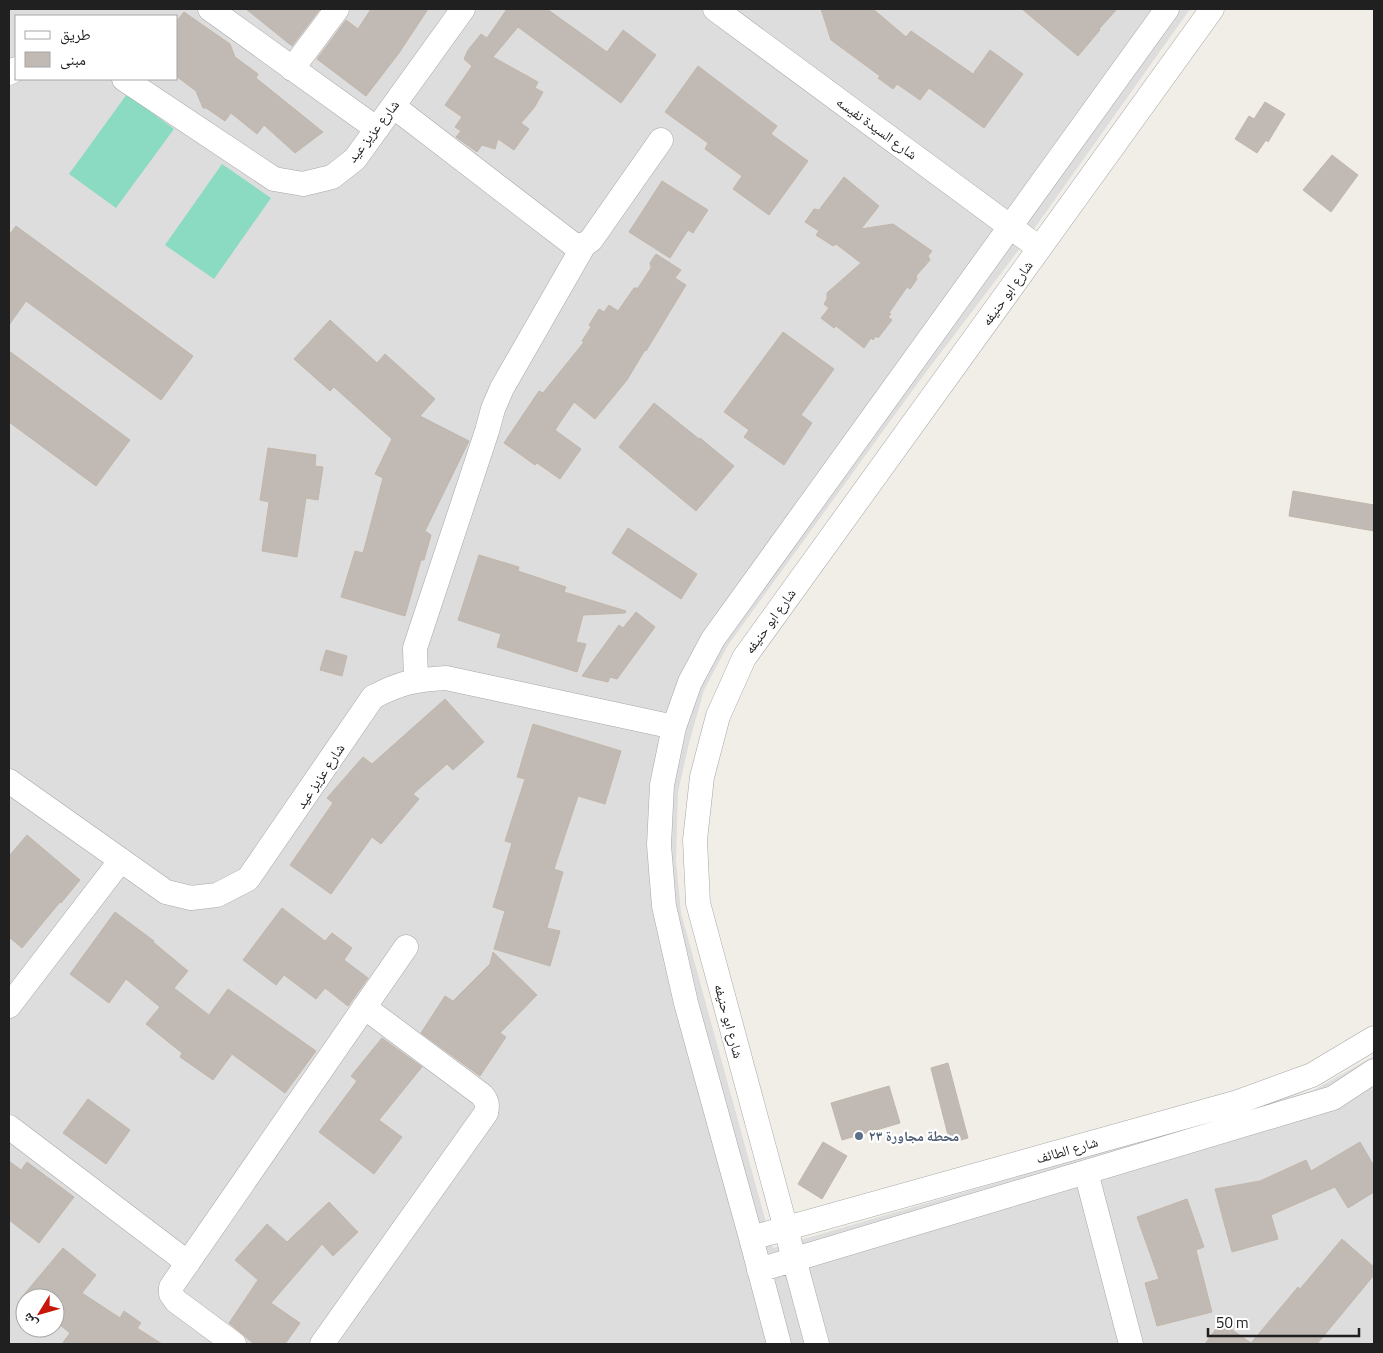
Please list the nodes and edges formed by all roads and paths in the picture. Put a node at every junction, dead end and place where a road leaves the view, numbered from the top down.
1 (210, 9) edge
2 (336, 9) edge
3 (463, 9) edge
4 (715, 9) edge
5 (1167, 9) edge
6 (1212, 9) edge
7 (292, 69) junction
8 (126, 80) edge
9 (393, 106) junction
10 (377, 129) junction
11 (661, 140) dead end
12 (1010, 227) junction
13 (584, 245) junction
14 (1039, 248) junction
15 (416, 680) junction
16 (674, 727) junction
17 (9, 781) edge
18 (121, 860) junction
19 (406, 947) dead end
20 (9, 1006) edge
21 (364, 1007) junction
22 (1374, 1038) edge
23 (1374, 1071) edge
24 (9, 1126) edge
25 (1086, 1172) junction
26 (785, 1229) junction
27 (751, 1238) junction
28 (794, 1260) junction
29 (188, 1263) junction
30 (759, 1270) junction
31 (234, 1344) edge
32 (322, 1344) edge
33 (779, 1344) edge
34 (816, 1344) edge
35 (1130, 1344) edge

1 - 7 street
2 - 7 street
3 - 9 street, شارع عزيز عيد
4 - 12 street, شارع السيدة نفيسه
5 - 12 street
6 - 14 street, شارع ابو حنيفه
7 - 10 street
8 - 10 street, شارع عزيز عيد
9 - 10 street, شارع عزيز عيد
9 - 13 street
11 - 13 street
12 - 14 street, شارع السيدة نفيسه
12 - 16 street
13 - 15 street
14 - 26 street, شارع ابو حنيفه
15 - 16 street, شارع عزيز عيد
15 - 18 street, شارع عزيز عيد
16 - 27 street
17 - 18 street, شارع عزيز عيد
18 - 20 street
19 - 21 street
21 - 29 street
21 - 32 street
22 - 26 street, شارع الطائف
23 - 25 street, شارع الطائف
24 - 29 street
25 - 28 street, شارع الطائف
25 - 35 street
26 - 27 street, شارع الطائف
26 - 28 street, شارع ابو حنيفه
27 - 30 street
28 - 30 street, شارع الطائف
28 - 34 street, شارع ابو حنيفه
29 - 31 street
30 - 33 street

